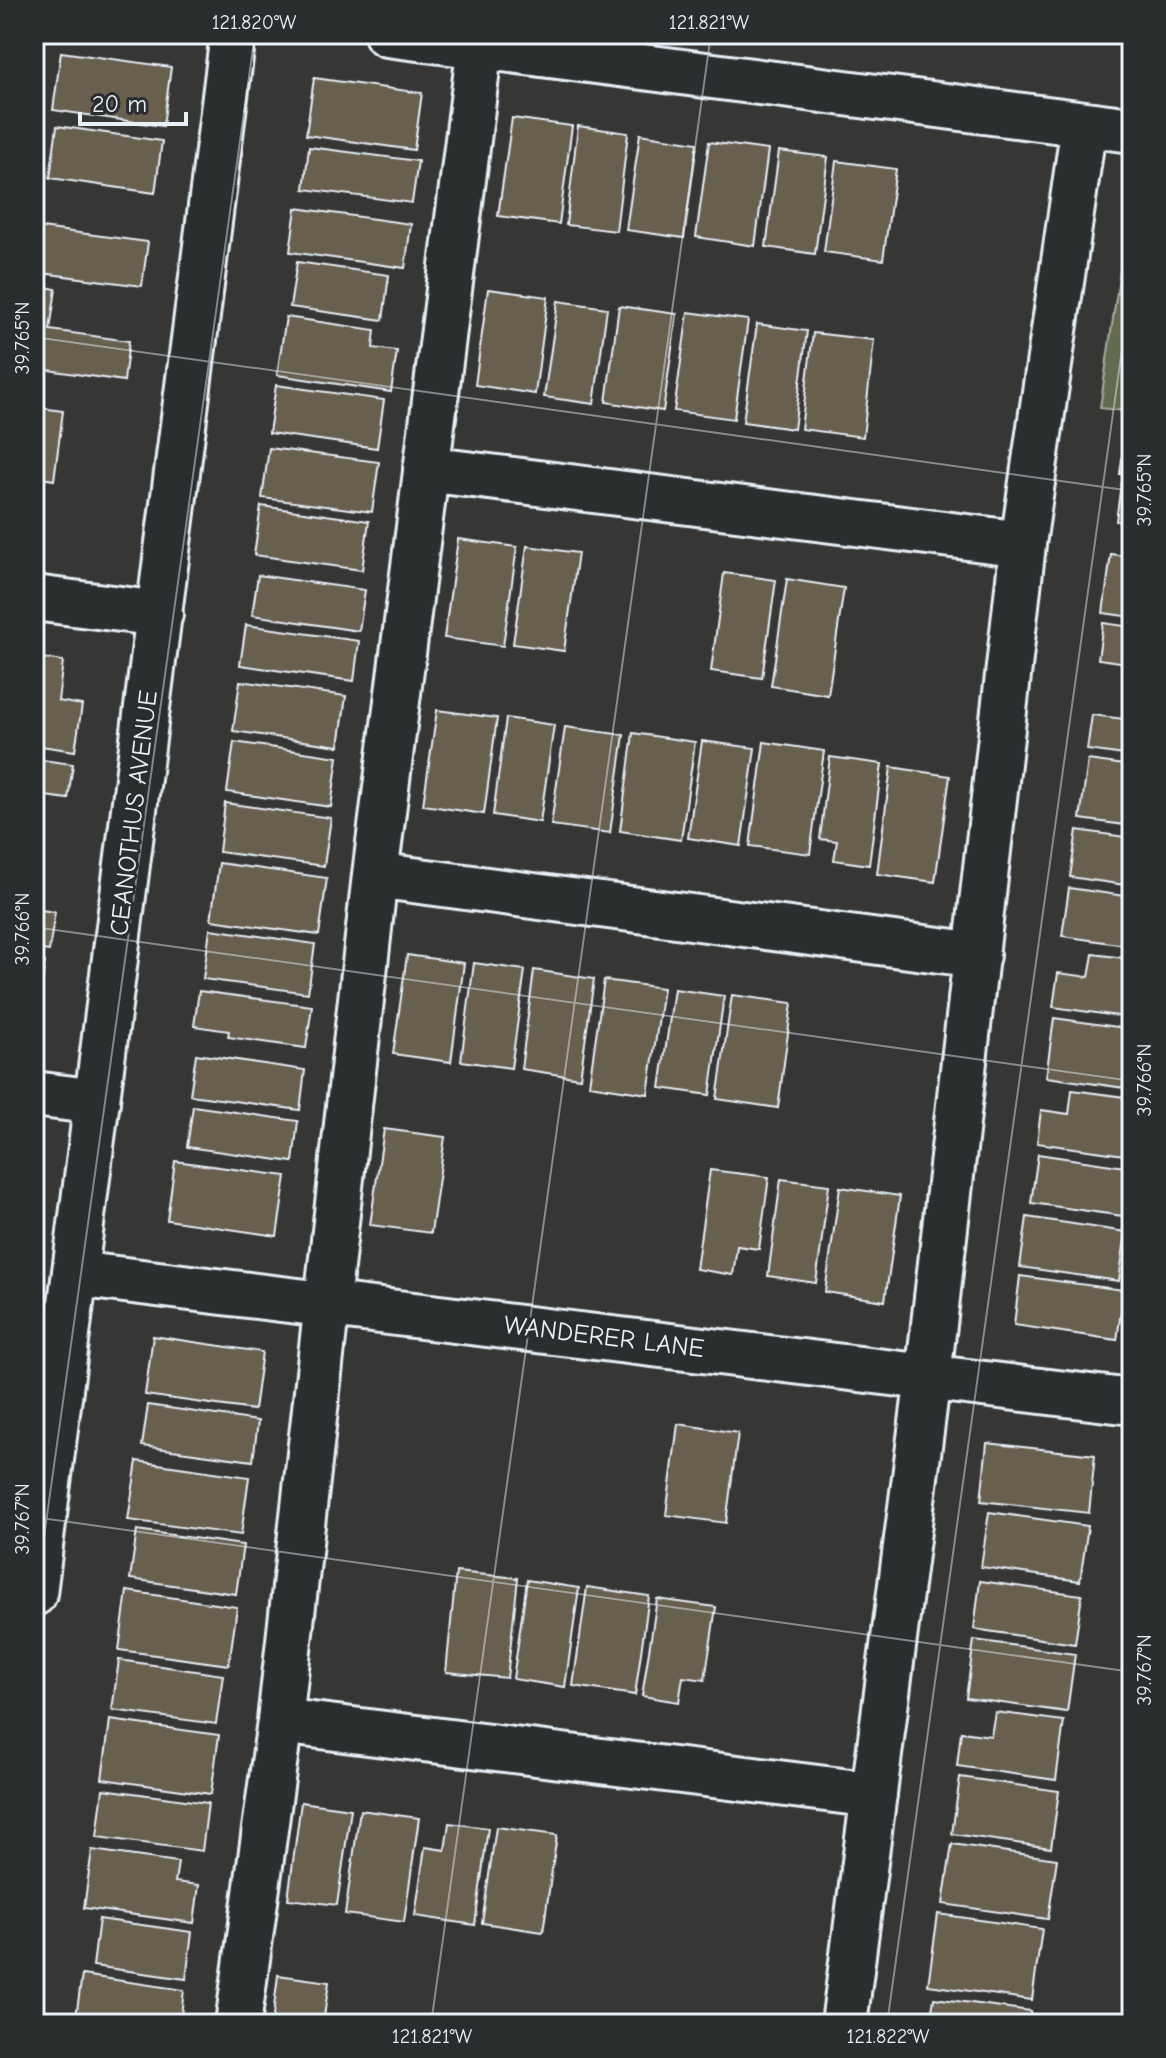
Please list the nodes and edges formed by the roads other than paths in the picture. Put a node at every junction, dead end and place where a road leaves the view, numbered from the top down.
1 (233, 34) edge
2 (387, 34) edge
3 (480, 45) junction
4 (1084, 124) junction
5 (1132, 130) edge
6 (426, 469) junction
7 (1023, 544) junction
8 (34, 598) edge
9 (160, 614) junction
10 (375, 875) junction
11 (977, 955) junction
12 (34, 1094) edge
13 (97, 1102) junction
14 (75, 1274) junction
15 (325, 1303) junction
16 (928, 1377) junction
17 (1132, 1402) edge
18 (37, 1545) edge
19 (34, 1593) edge
20 (280, 1721) junction
21 (874, 1795) junction
22 (238, 2024) edge
23 (844, 2024) edge

1 - 9 street, CEANOTHUS AVENUE
2 - 3 street
3 - 4 street
3 - 6 street
4 - 5 street
4 - 7 street
6 - 7 street
6 - 10 street
7 - 11 street
8 - 9 street
9 - 13 street, CEANOTHUS AVENUE
10 - 11 street
10 - 15 street
11 - 16 street
12 - 13 street
13 - 14 street, CEANOTHUS AVENUE
14 - 15 street, WANDERER LANE
14 - 18 street, CEANOTHUS AVENUE
15 - 16 street, WANDERER LANE
15 - 20 street
16 - 17 street, WANDERER LANE
16 - 21 street
18 - 19 street, CEANOTHUS AVENUE
20 - 21 street
20 - 22 street
21 - 23 street

